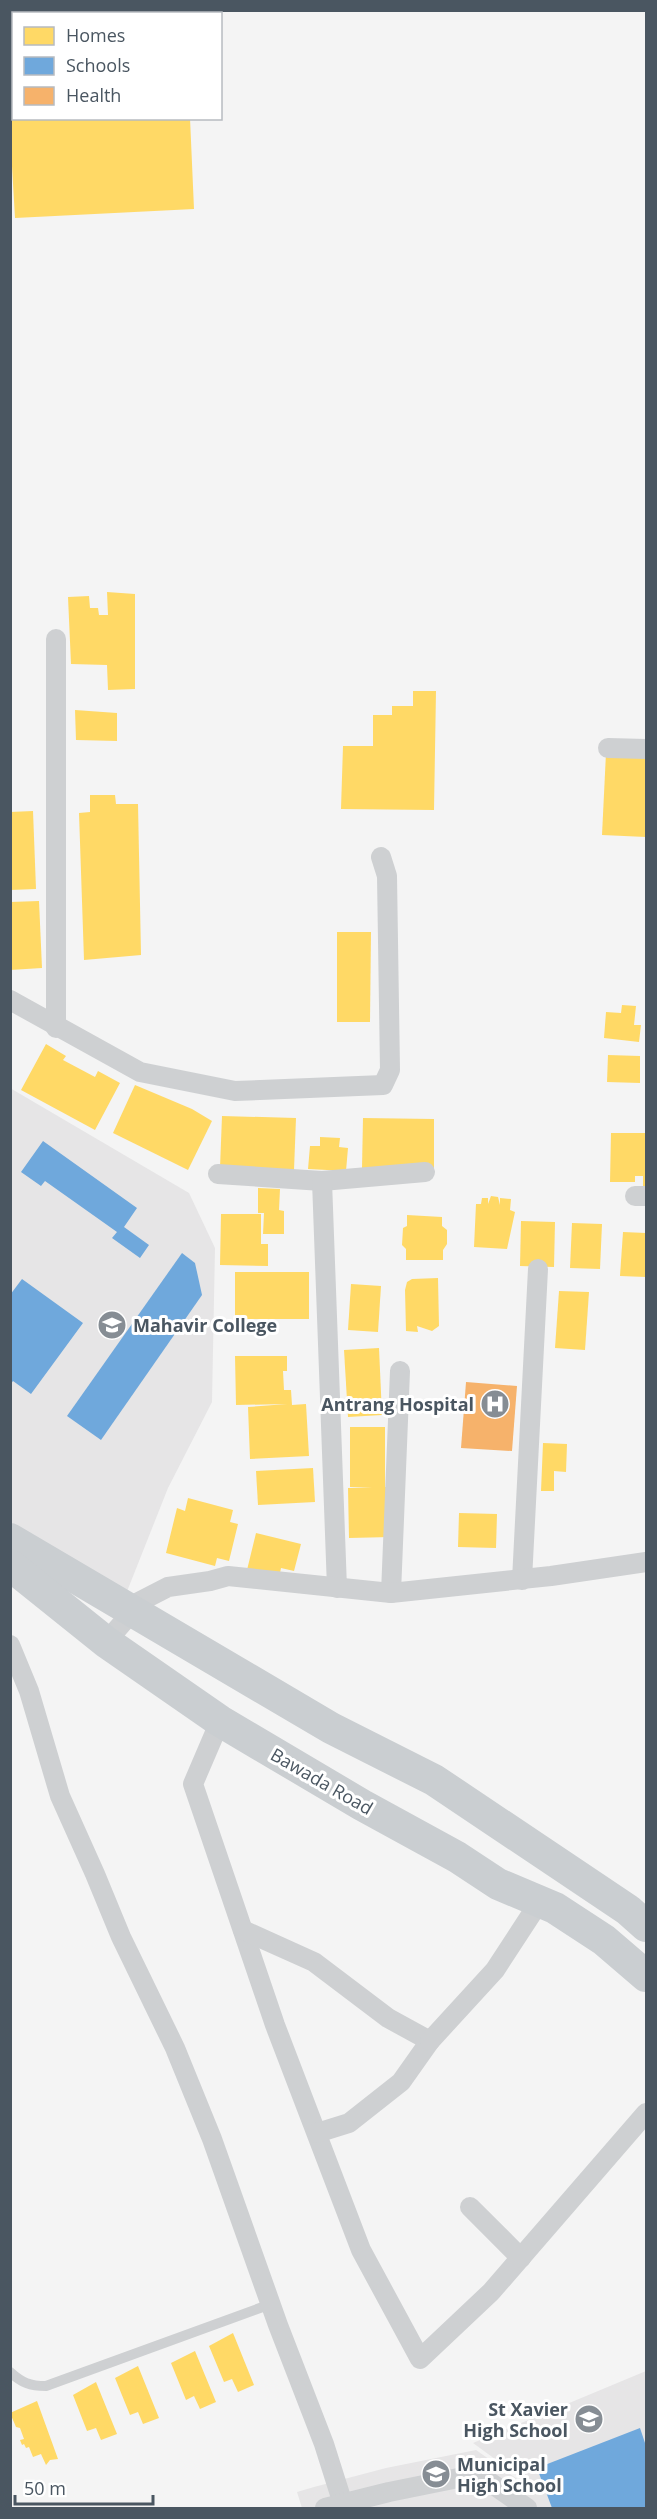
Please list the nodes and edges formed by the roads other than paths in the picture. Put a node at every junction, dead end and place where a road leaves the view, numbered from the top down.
1 (56, 639) dead end
2 (608, 748) dead end
3 (646, 749) edge
4 (381, 857) dead end
5 (10, 1000) edge
6 (56, 1028) junction
7 (425, 1172) dead end
8 (218, 1173) dead end
9 (322, 1181) junction
10 (538, 1269) dead end
11 (400, 1371) dead end
12 (11, 1547) edge
13 (646, 1562) edge
14 (522, 1580) junction
15 (337, 1588) junction
16 (391, 1593) junction
17 (132, 1612) junction
18 (106, 1642) junction
19 (10, 1645) edge
20 (220, 1720) junction
21 (540, 1901) junction
22 (646, 1926) edge
23 (243, 1930) junction
24 (646, 1976) edge
25 (430, 2041) junction
26 (646, 2113) edge
27 (316, 2133) junction
28 (470, 2207) dead end
29 (521, 2258) junction
30 (271, 2304) junction
31 (10, 2372) edge
32 (334, 2506) edge
33 (527, 2508) edge

1 - 6 street
2 - 3 street
4 - 6 street
5 - 6 street
7 - 9 street
8 - 9 street
9 - 15 street
10 - 14 street
11 - 16 street
12 - 17 main road
12 - 18 main road, Bawada Road
13 - 14 street
14 - 16 street
15 - 16 street
15 - 17 street
17 - 18 street
17 - 22 main road
18 - 20 main road, Bawada Road
19 - 30 street
20 - 21 main road, Bawada Road
20 - 23 street
21 - 24 main road, Bawada Road
21 - 25 street
23 - 25 street
23 - 27 street
25 - 27 street
26 - 29 street
27 - 29 street
28 - 29 street
30 - 31 lane
30 - 32 street
32 - 33 street

